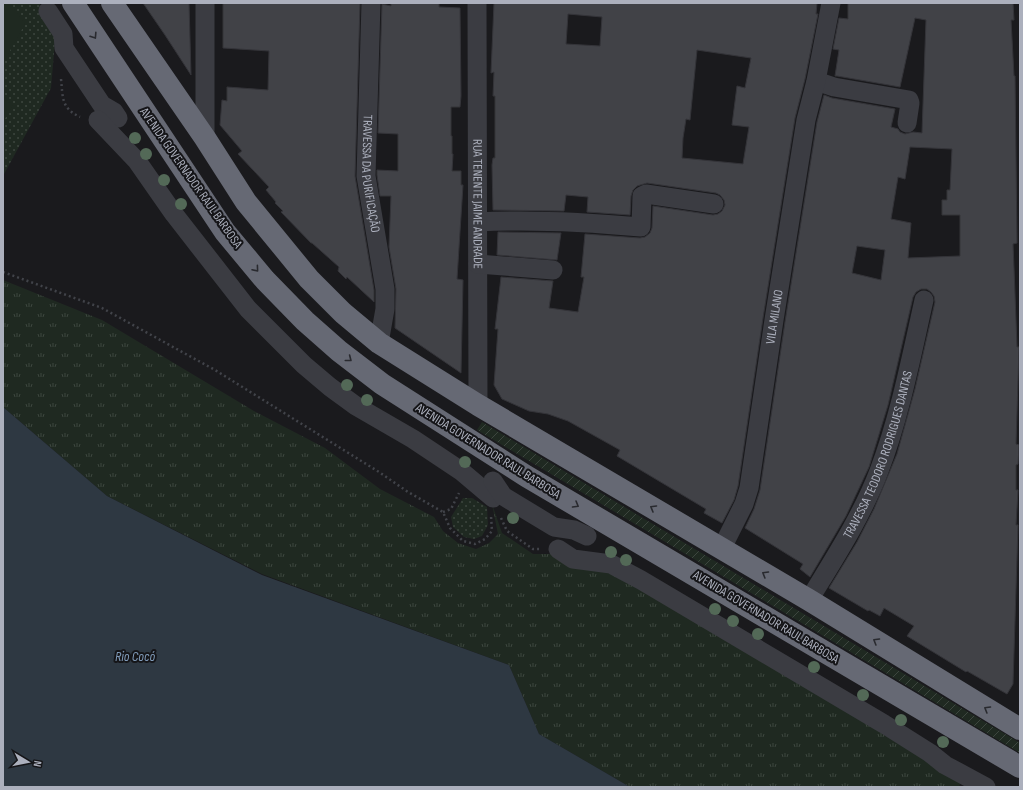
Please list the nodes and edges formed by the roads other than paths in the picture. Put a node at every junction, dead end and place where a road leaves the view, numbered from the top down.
1 (73, 3) edge
2 (112, 3) edge
3 (205, 3) edge
4 (371, 3) edge
5 (477, 3) edge
6 (831, 3) edge
7 (48, 11) dead end
8 (816, 81) junction
9 (118, 118) dead end
10 (90, 119) road end
11 (907, 123) dead end
12 (205, 138) junction
13 (714, 204) dead end
14 (478, 222) junction
15 (478, 264) junction
16 (553, 270) dead end
17 (924, 300) dead end
18 (379, 343) junction
19 (478, 405) junction
20 (587, 536) dead end
21 (722, 548) junction
22 (549, 549) road end
23 (809, 600) junction
24 (1020, 729) edge
25 (1020, 768) edge
26 (986, 787) edge

1 -> 25 highway, AVENIDA GOVERNADOR RAUL BARBOSA
2 - 12 highway
3 - 12 street
4 - 18 street, TRAVESSA DA PURIFICAÇÃO
5 - 14 street, RUA TENENTE JAIME ANDRADE
6 - 8 street, VILA MILANO
7 - 9 street
8 - 11 street
8 - 21 street, VILA MILANO
10 - 20 street
12 - 18 highway
13 - 14 street
14 - 15 street, RUA TENENTE JAIME ANDRADE
15 - 16 street
15 - 19 street, RUA TENENTE JAIME ANDRADE
17 - 23 street, TRAVESSA TEODORO RODRIGUES DANTAS
18 - 19 highway
21 -> 19 highway
23 -> 21 highway
22 - 26 street
24 -> 23 highway

